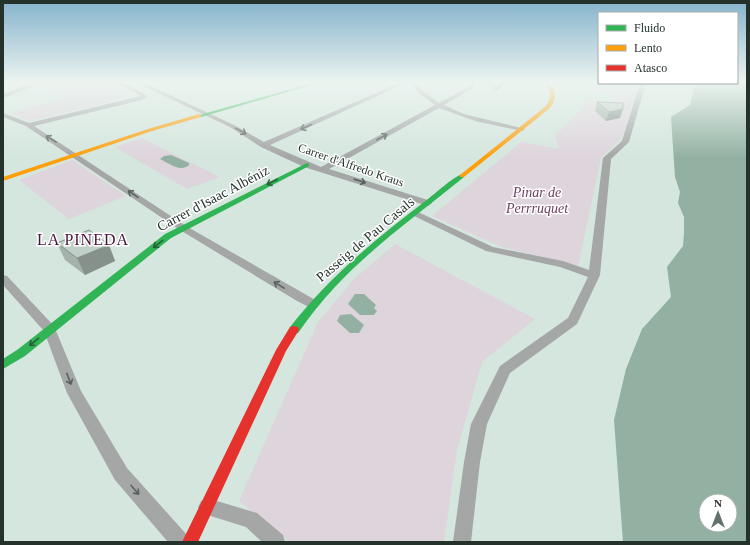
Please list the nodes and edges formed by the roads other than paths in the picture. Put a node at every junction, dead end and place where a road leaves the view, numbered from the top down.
1 (98, 107) edge
2 (192, 107) edge
3 (229, 107) edge
4 (348, 107) edge
5 (436, 107) edge
6 (443, 107) edge
7 (546, 107) edge
8 (636, 107) edge
9 (206, 114) junction
10 (3, 115) edge
11 (28, 125) junction
12 (522, 129) junction
13 (264, 145) junction
14 (74, 154) junction
15 (307, 165) junction
16 (323, 169) junction
17 (3, 179) edge
18 (428, 203) junction
19 (415, 214) junction
20 (183, 228) junction
21 (594, 275) junction
22 (3, 278) edge
23 (313, 304) junction
24 (50, 329) junction
25 (3, 365) edge
26 (207, 507) junction
27 (180, 542) edge
28 (190, 542) edge
29 (276, 542) edge
30 (462, 542) edge

1 - 11 street
2 - 9 street, Carrer d'Alfredo Kraus
3 - 9 street
4 -> 13 street
16 -> 5 street
6 - 12 street
7 - 12 street, Passeig de Pau Casals
8 - 21 street
9 -> 13 street, Carrer d'Alfredo Kraus
9 - 14 street
10 - 11 street
14 -> 11 street
12 - 18 street, Passeig de Pau Casals
13 - 15 street, Carrer d'Alfredo Kraus
14 - 17 street
20 -> 14 street
15 - 16 street, Carrer d'Alfredo Kraus
15 -> 20 street, Carrer d'Isaac Albéniz
16 -> 18 street, Carrer d'Alfredo Kraus
18 - 19 street, Passeig de Pau Casals
19 - 21 street
19 - 23 street, Passeig de Pau Casals
23 -> 20 street
20 -> 24 street, Carrer d'Isaac Albéniz
21 - 30 street
22 - 24 street
23 - 26 street, Passeig de Pau Casals
24 -> 25 street, Carrer d'Isaac Albéniz
24 -> 27 street
26 - 28 street, Passeig de Pau Casals
26 - 29 street

